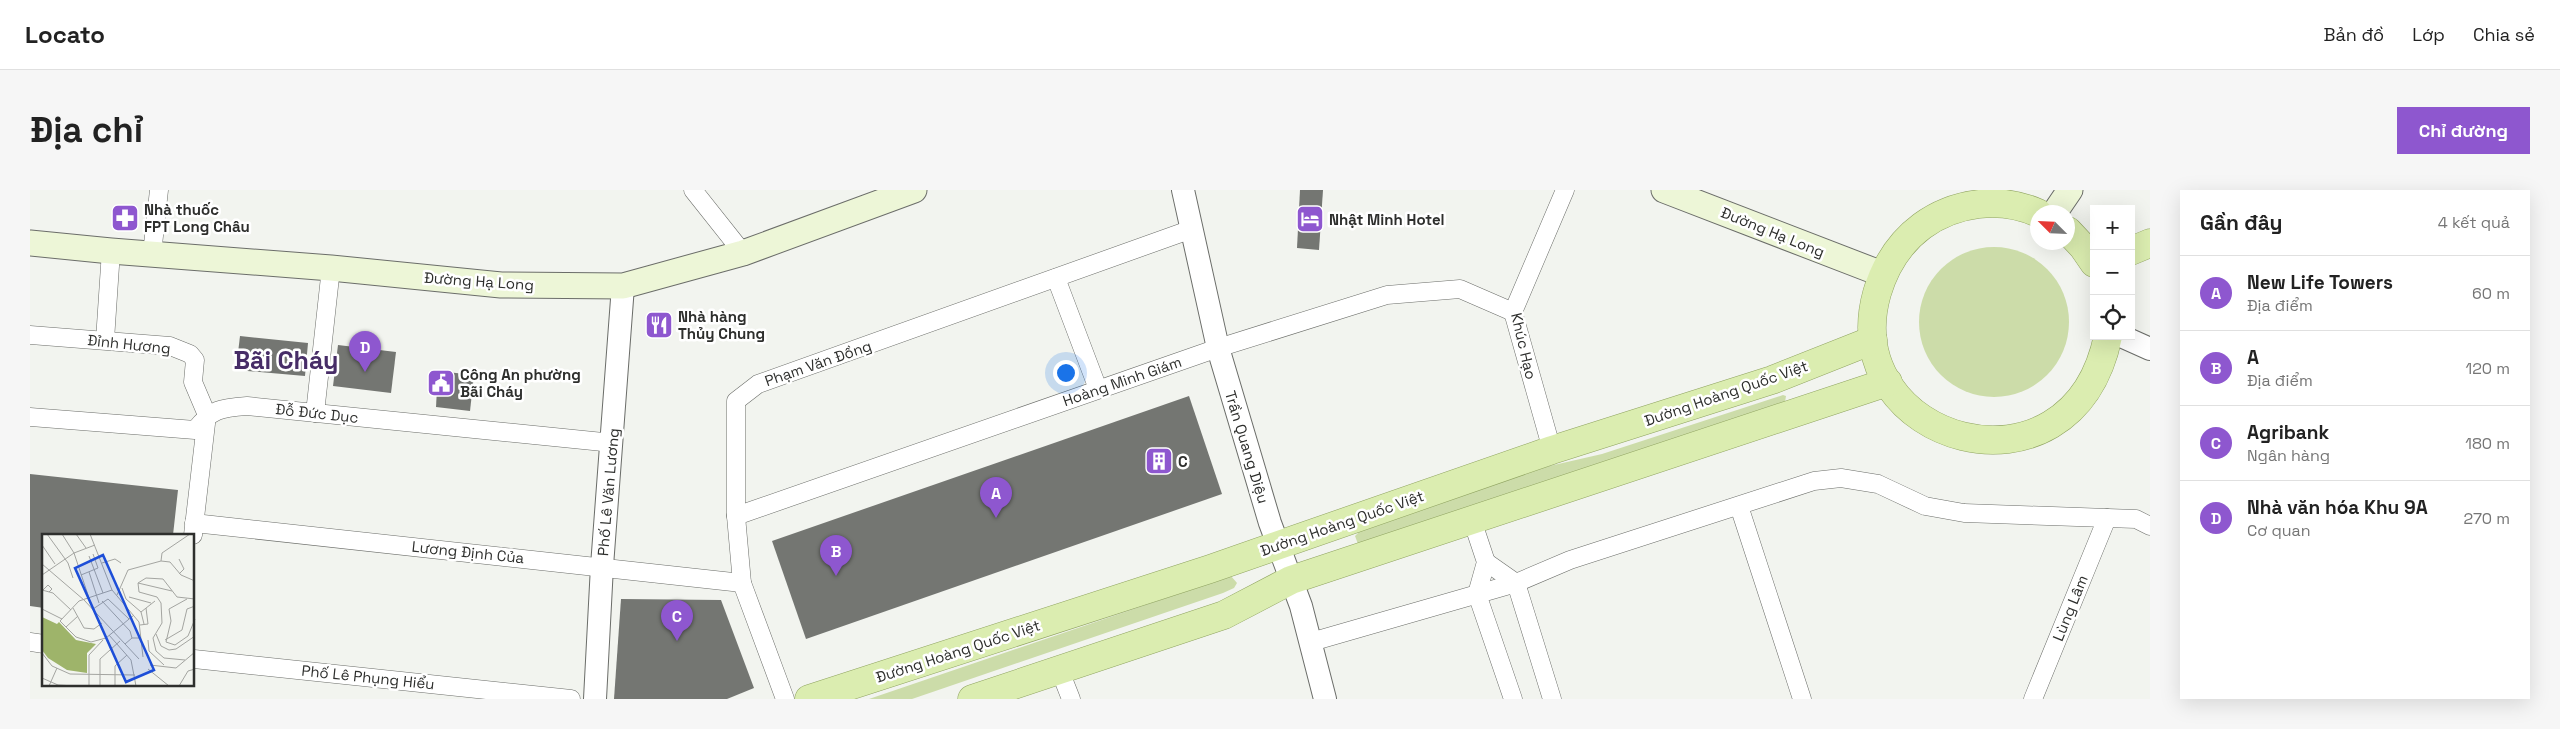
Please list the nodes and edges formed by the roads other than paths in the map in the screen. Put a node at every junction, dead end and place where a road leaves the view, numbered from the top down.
1 (159, 190) edge
2 (693, 190) edge
3 (1183, 190) edge
4 (1565, 190) edge
5 (1664, 190) edge
6 (2070, 190) edge
7 (904, 192) edge
8 (2060, 205) edge
9 (2030, 211) edge
10 (1192, 229) junction
11 (2075, 238) edge
12 (30, 243) edge
13 (2150, 243) edge
14 (2135, 249) edge
15 (111, 251) junction
16 (743, 253) junction
17 (152, 254) junction
18 (2090, 257) edge
19 (332, 268) junction
20 (1882, 274) junction
21 (1056, 278) junction
22 (623, 286) junction
23 (1513, 312) junction
24 (30, 335) edge
25 (105, 340) junction
26 (1874, 340) junction
27 (2107, 340) edge
28 (2130, 340) edge
29 (1218, 348) junction
30 (2150, 349) edge
31 (1888, 382) junction
32 (1098, 389) junction
33 (315, 413) junction
34 (207, 415) junction
35 (30, 417) edge
36 (612, 444) junction
37 (1552, 450) junction
38 (1739, 506) junction
39 (736, 516) junction
40 (2107, 518) junction
41 (1472, 520) junction
42 (2150, 526) edge
43 (193, 529) edge
44 (1278, 545) junction
45 (1486, 562) junction
46 (602, 566) junction
47 (1291, 580) junction
48 (1516, 582) junction
49 (742, 583) junction
50 (1477, 594) junction
51 (1312, 642) junction
52 (195, 659) edge
53 (1060, 671) junction
54 (571, 699) edge
55 (595, 699) edge
56 (785, 699) edge
57 (809, 699) edge
58 (972, 699) edge
59 (1071, 699) edge
60 (1325, 699) edge
61 (1513, 699) edge
62 (1552, 699) edge
63 (1802, 699) edge
64 (2033, 699) edge

1 - 17 street
2 - 16 street
3 - 10 street, Trần Quang Diệu
4 - 23 street, Khúc Hạo
5 - 20 main road, Đường Hạ Long
6 - 8 main road
7 - 16 main road, Đường Hạ Long
9 - 20 main road
10 - 21 street, Phạm Văn Đồng
10 - 29 street, Trần Quang Diệu
11 - 18 main road
12 - 15 main road, Đường Hạ Long
13 - 14 main road
15 - 17 main road, Đường Hạ Long
15 - 25 street
16 - 22 main road, Đường Hạ Long
17 - 19 main road, Đường Hạ Long
19 - 22 main road, Đường Hạ Long
19 - 33 street
20 - 26 main road
21 - 32 street
21 - 39 street, Phạm Văn Đồng
22 - 36 street, Phố Lê Văn Lương
23 - 29 street, Hoàng Minh Giám
23 - 37 street, Khúc Hạo
24 - 25 street, Đỉnh Hương
25 - 34 street, Đỉnh Hương
26 - 31 main road
26 - 37 main road, Đường Hoàng Quốc Việt
27 - 31 main road
28 - 30 street
29 - 32 street, Hoàng Minh Giám
29 - 44 street, Trần Quang Diệu
31 - 41 main road
32 - 39 street, Hoàng Minh Giám
33 - 34 street, Đỗ Đức Dục
33 - 36 street, Đỗ Đức Dục
34 - 35 street, Đỗ Đức Dục
34 - 43 street, Đỉnh Hương
36 - 46 street, Phố Lê Văn Lương
37 - 44 main road, Đường Hoàng Quốc Việt
38 - 40 street
38 - 48 street
38 - 63 street
39 - 49 street, Phạm Văn Đồng
40 - 42 street
40 - 64 street, Lùng Lâm
41 - 45 street
41 - 47 main road
43 - 46 street, Lương Định Của
44 - 47 street, Trần Quang Diệu
44 - 57 main road, Đường Hoàng Quốc Việt
45 - 48 street
45 - 50 street
46 - 49 street, Lương Định Của
46 - 55 street, Phố Lê Văn Lương
47 - 51 street, Trần Quang Diệu
47 - 53 main road
48 - 50 street
48 - 62 street
49 - 56 street, Phạm Văn Đồng
50 - 51 street
50 - 61 street
51 - 60 street, Trần Quang Diệu
52 - 54 street, Phố Lê Phụng Hiểu
53 - 58 main road
53 - 59 street

